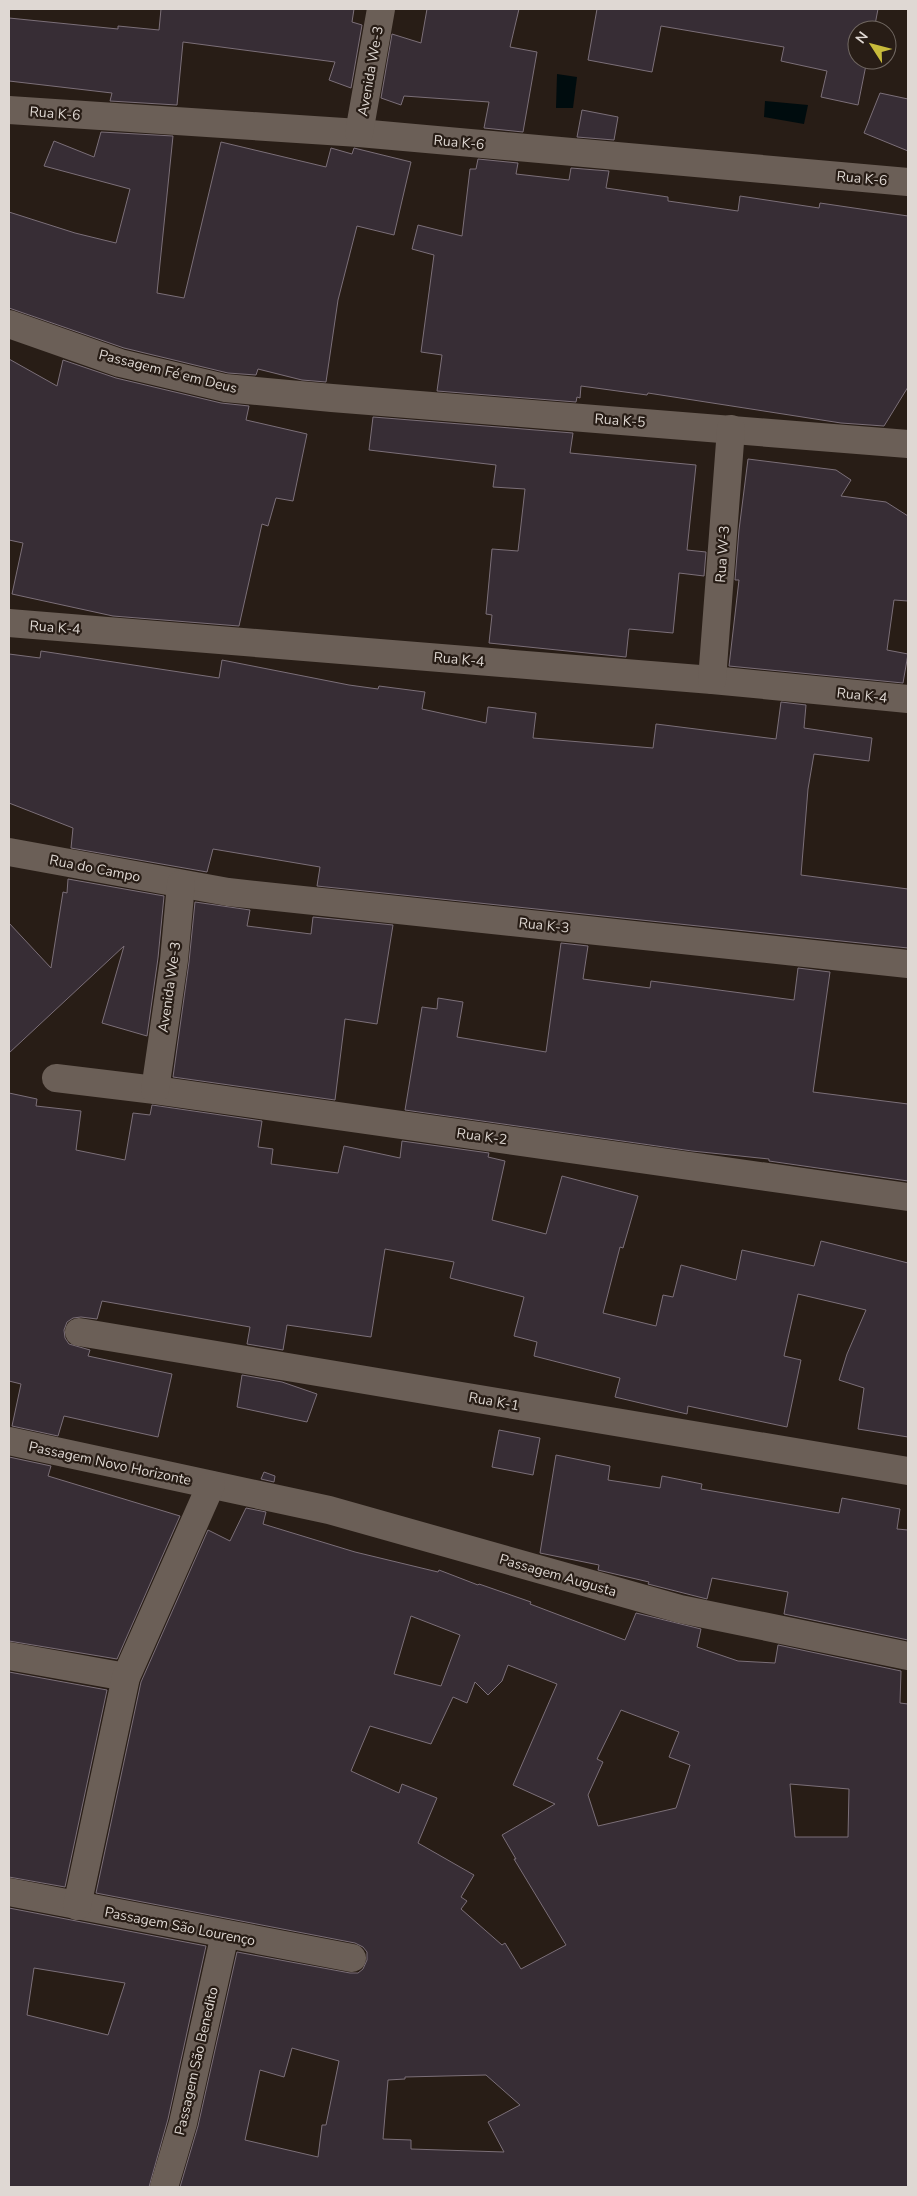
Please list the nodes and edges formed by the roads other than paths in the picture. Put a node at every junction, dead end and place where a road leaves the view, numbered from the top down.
1 (381, 9) edge
2 (9, 110) edge
3 (359, 133) junction
4 (908, 182) edge
5 (9, 324) edge
6 (332, 398) joint
7 (731, 429) junction
8 (908, 444) edge
9 (9, 623) edge
10 (712, 680) junction
11 (908, 699) edge
12 (9, 852) edge
13 (181, 884) junction
14 (908, 964) edge
15 (56, 1078) dead end
16 (155, 1090) junction
17 (908, 1197) edge
18 (79, 1332) dead end
19 (9, 1441) edge
20 (908, 1471) edge
21 (211, 1485) junction
22 (9, 1656) edge
23 (908, 1656) edge
24 (126, 1677) junction
25 (9, 1892) edge
26 (77, 1906) junction
27 (226, 1934) junction
28 (352, 1958) dead end
29 (164, 2187) edge

1 - 3 street, Avenida We-3
2 - 3 street, Rua K-6
3 - 4 street, Rua K-6
5 - 6 street, Passagem Fé em Deus
6 - 7 street, Rua K-5
7 - 8 street, Rua K-5
7 - 10 street, Rua W-3
9 - 10 street, Rua K-4
10 - 11 street, Rua K-4
12 - 13 street, Rua do Campo
13 - 14 street, Rua K-3
13 - 16 street, Avenida We-3
15 - 16 street, Rua K-2
16 - 17 street, Rua K-2
18 - 20 street, Rua K-1
19 - 21 street, Passagem Novo Horizonte
21 - 23 street, Passagem Augusta
21 - 24 street
22 - 24 street
24 - 26 street
25 - 26 street, Passagem São Lourenço
26 - 27 street, Passagem São Lourenço
27 - 28 street, Passagem São Lourenço
27 - 29 street, Passagem São Benedito

